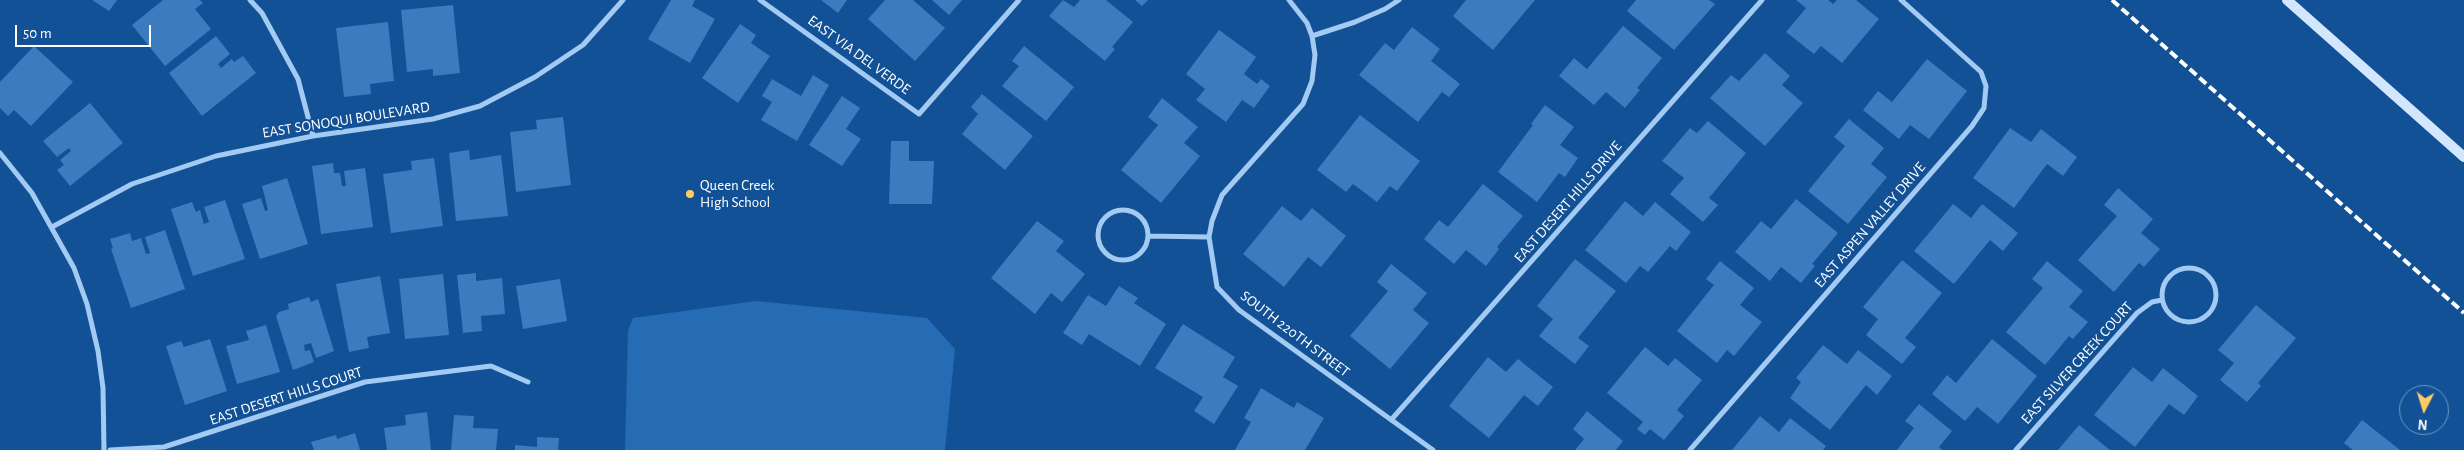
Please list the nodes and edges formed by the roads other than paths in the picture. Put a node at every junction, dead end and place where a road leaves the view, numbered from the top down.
1 (250, 0) edge
2 (623, 0) edge
3 (760, 0) edge
4 (1019, 0) edge
5 (1289, 0) edge
6 (1399, 0) edge
7 (1762, 0) edge
8 (1901, 0) edge
9 (2287, 0) edge
10 (1312, 36) junction
11 (313, 136) junction
12 (0, 153) edge
13 (2464, 157) edge
14 (52, 227) junction
15 (1148, 236) junction
16 (1209, 237) junction
17 (2162, 300) junction
18 (528, 382) dead end
19 (1391, 420) junction
20 (104, 450) edge
21 (110, 450) edge
22 (1433, 450) edge
23 (1690, 450) edge
24 (2016, 450) edge

1 - 11 street
2 - 11 street, EAST SONOQUI BOULEVARD
3 - 4 street, EAST VIA DEL VERDE
5 - 10 street, SOUTH 220TH STREET
6 - 10 street
7 - 19 street, EAST DESERT HILLS DRIVE
8 - 23 street, EAST ASPEN VALLEY DRIVE
9 - 13 main road
10 - 16 street, SOUTH 220TH STREET
11 - 14 street, EAST SONOQUI BOULEVARD
12 - 14 street
14 - 20 street
15 - 15 street
15 - 16 street
16 - 19 street, SOUTH 220TH STREET
17 - 17 street
17 - 24 street, EAST SILVER CREEK COURT
18 - 21 street, EAST DESERT HILLS COURT
19 - 22 street, SOUTH 220TH STREET

